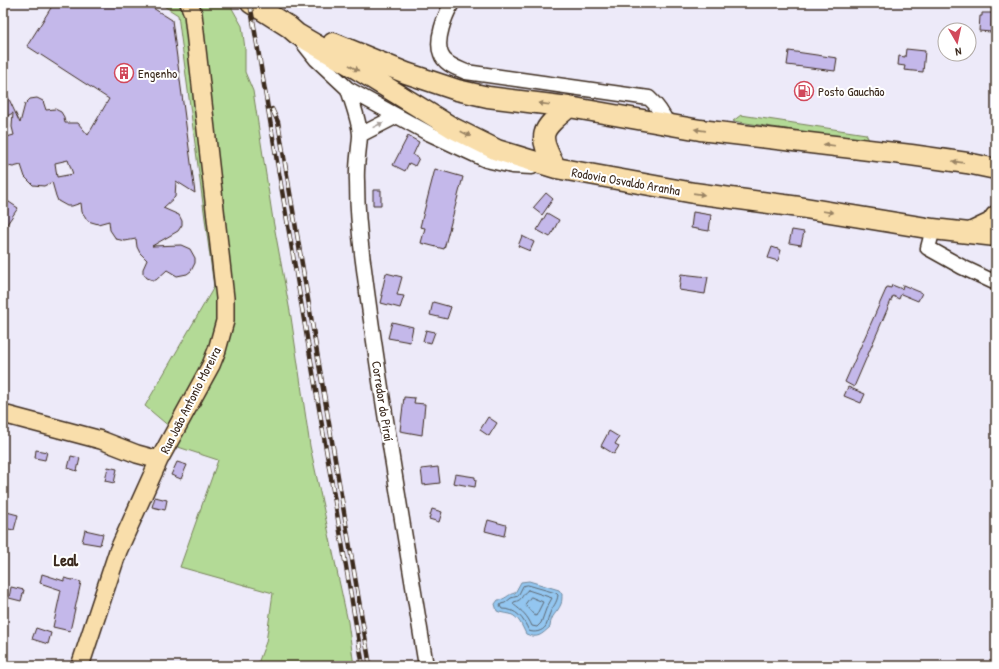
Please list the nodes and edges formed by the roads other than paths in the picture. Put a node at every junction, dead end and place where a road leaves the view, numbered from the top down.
1 (189, 3) edge
2 (452, 3) edge
3 (258, 8) edge
4 (293, 30) junction
5 (348, 89) junction
6 (569, 107) junction
7 (397, 116) junction
8 (668, 124) junction
9 (360, 135) junction
10 (556, 168) junction
11 (989, 168) edge
12 (996, 183) edge
13 (996, 216) edge
14 (933, 229) junction
15 (970, 233) junction
16 (996, 236) edge
17 (996, 283) edge
18 (3, 414) edge
19 (159, 460) junction
20 (80, 666) edge
21 (426, 666) edge

1 - 19 main road, Rua João Antonio Moreira
2 - 8 street
3 - 4 highway, Rodovia Osvaldo Aranha
4 - 5 street
6 -> 4 highway, Rodovia Osvaldo Aranha
4 -> 10 highway, Rodovia Osvaldo Aranha
5 - 7 street
5 - 9 street, Corredor do Piraí
6 - 8 highway, Rodovia Osvaldo Aranha
6 - 10 highway
9 -> 7 street
7 - 10 street
11 -> 8 highway, Rodovia Osvaldo Aranha
9 - 21 street, Corredor do Piraí
10 -> 14 highway, Rodovia Osvaldo Aranha
11 - 12 highway
13 - 15 highway
14 - 15 highway, Rodovia Osvaldo Aranha
14 - 17 street
15 - 16 highway, Rodovia Osvaldo Aranha
18 - 19 main road
19 - 20 main road, Rua João Antonio Moreira

